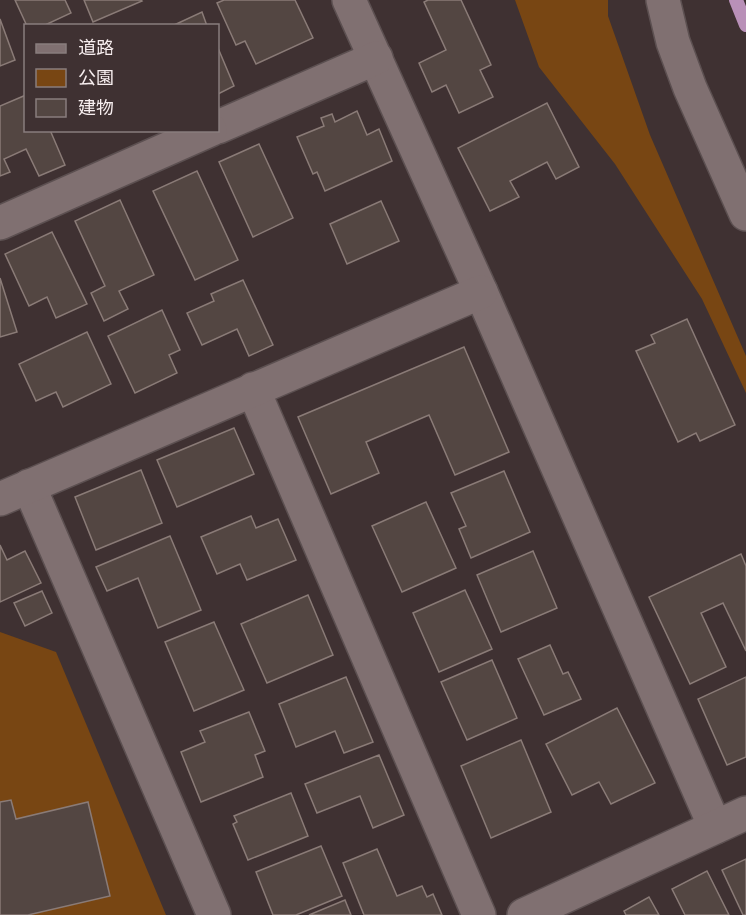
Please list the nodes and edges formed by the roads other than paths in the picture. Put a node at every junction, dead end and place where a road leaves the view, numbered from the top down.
1 (350, 0) edge
2 (663, 0) edge
3 (375, 58) junction
4 (219, 127) edge
5 (205, 132) edge
6 (746, 214) edge
7 (0, 223) edge
8 (481, 292) junction
9 (253, 389) junction
10 (15, 493) edge
11 (746, 813) edge
12 (715, 827) junction
13 (214, 915) edge
14 (479, 915) edge
15 (524, 915) edge

1 - 3 street
2 - 6 street
3 - 4 street
3 - 8 street
5 - 7 street
8 - 9 street
8 - 12 street
9 - 10 street
9 - 14 street
10 - 13 street
11 - 12 street
12 - 15 street

